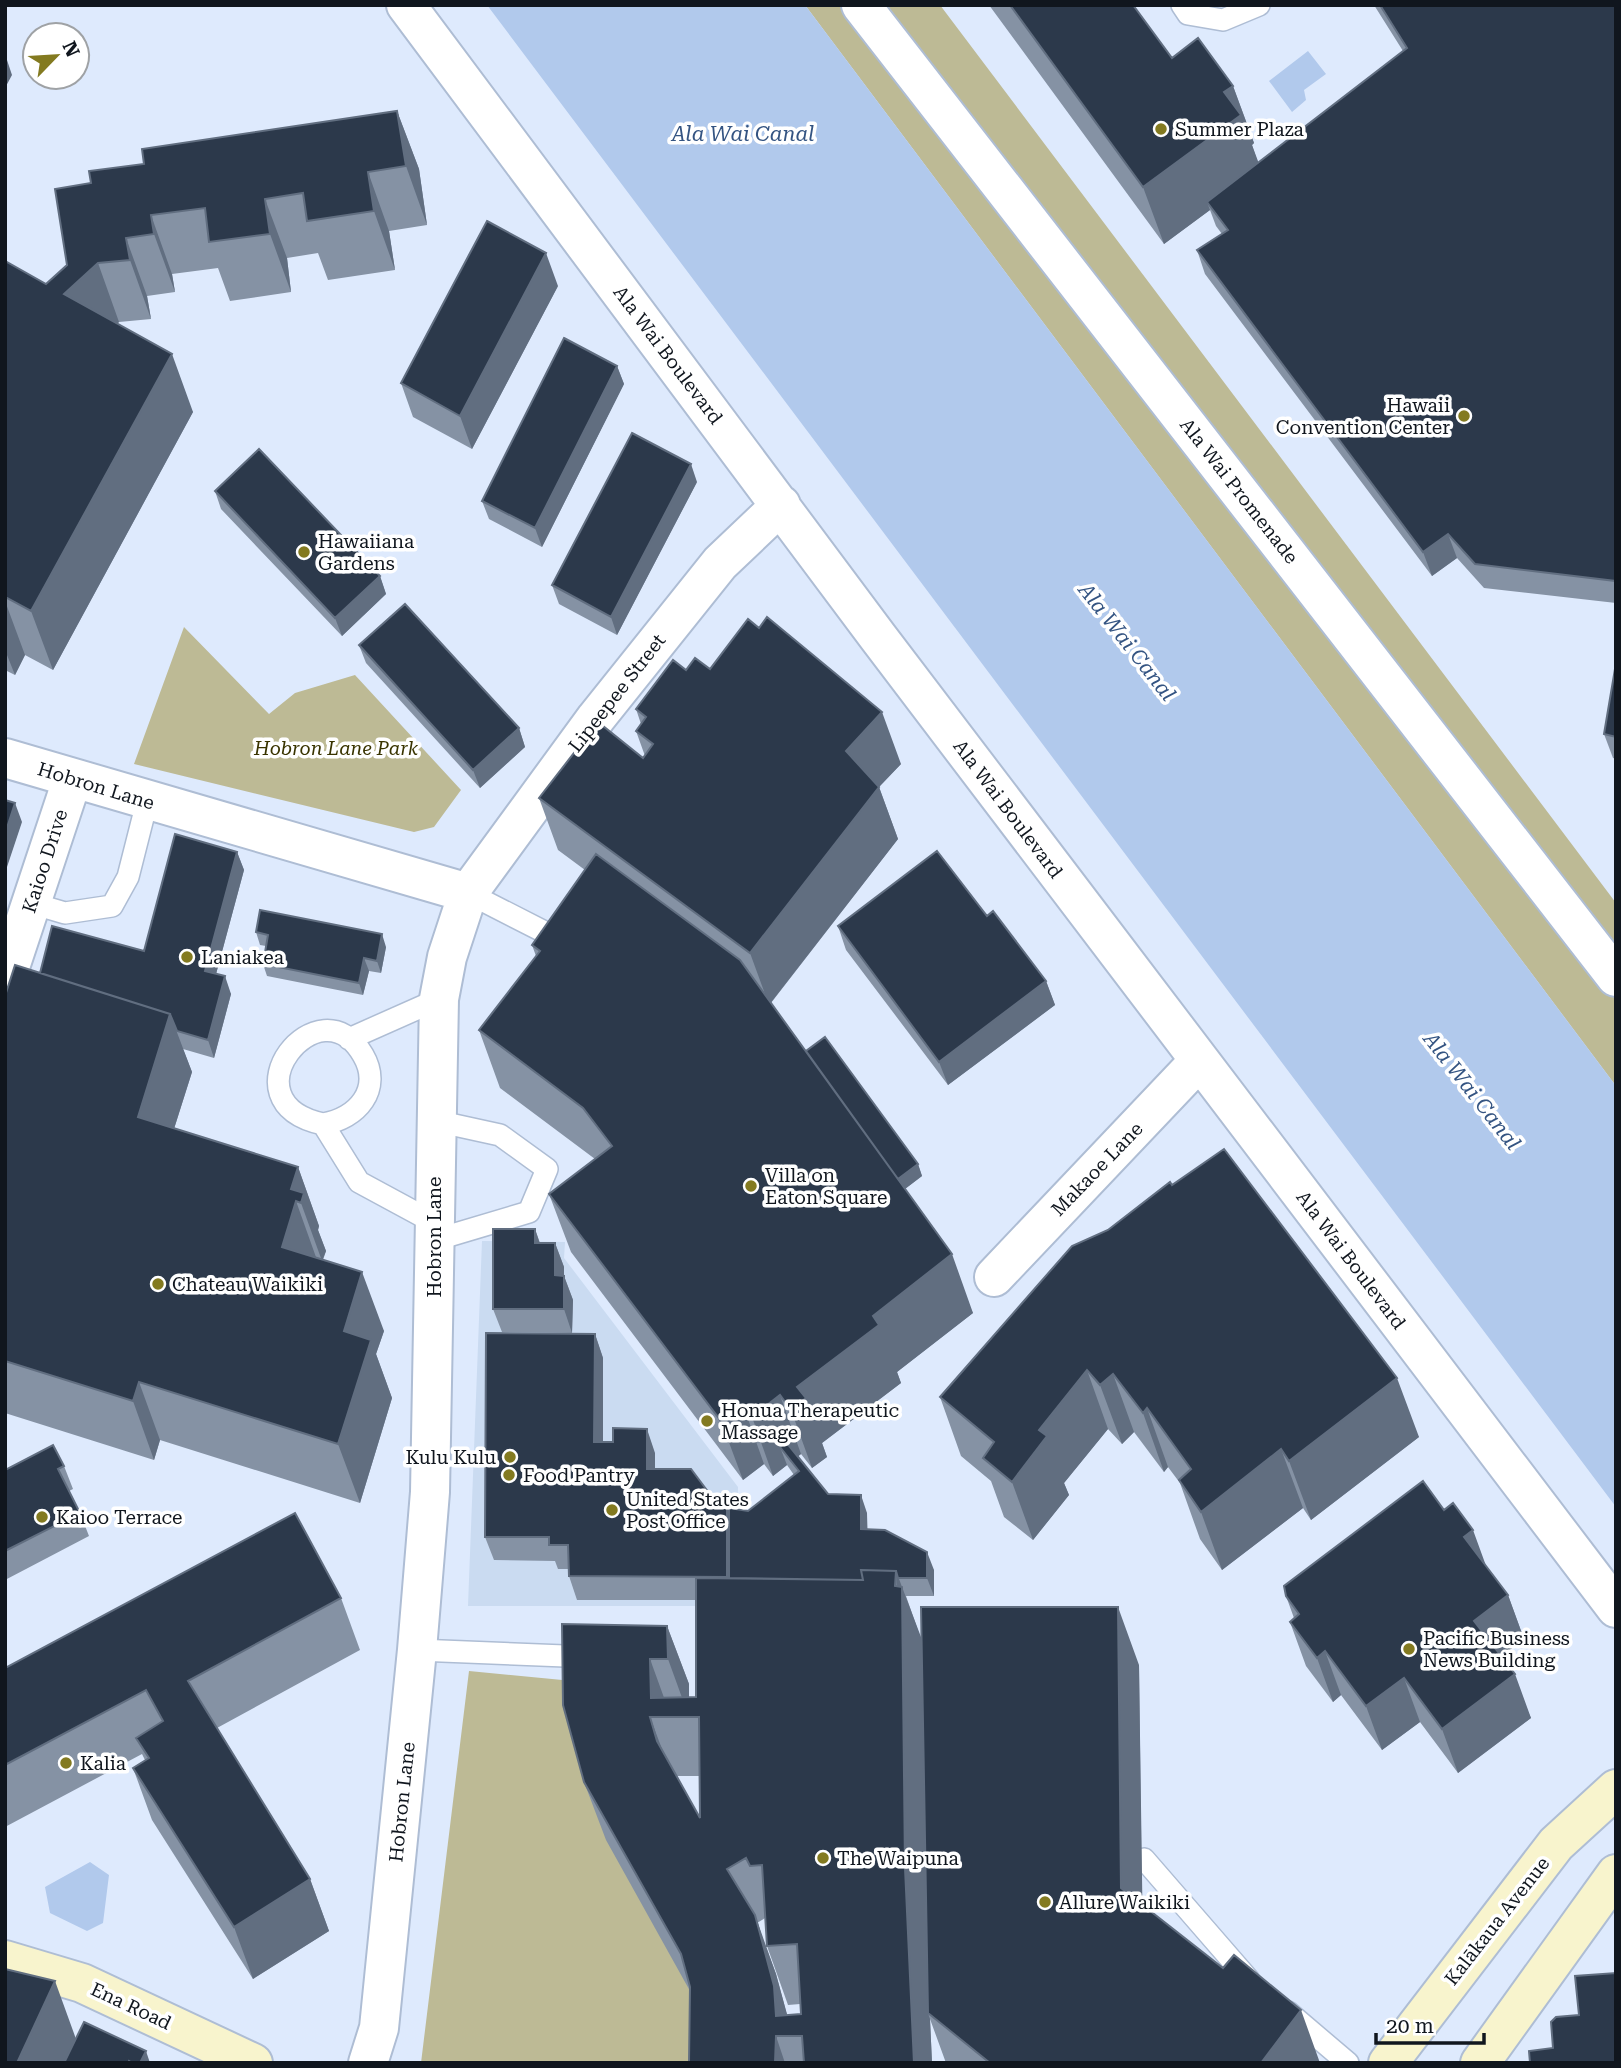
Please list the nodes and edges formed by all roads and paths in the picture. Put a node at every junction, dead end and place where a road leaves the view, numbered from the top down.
1 (406, 5) edge
2 (862, 5) edge
3 (1182, 5) edge
4 (1259, 5) edge
5 (780, 505) junction
6 (5, 758) edge
7 (72, 780) junction
8 (147, 802) junction
9 (468, 893) junction
10 (31, 903) junction
11 (587, 954) edge
12 (1616, 977) edge
13 (5, 982) edge
14 (439, 999) junction
15 (349, 1039) junction
16 (1199, 1061) junction
17 (436, 1121) junction
18 (323, 1124) junction
19 (434, 1231) junction
20 (994, 1277) dead end
21 (1616, 1608) edge
22 (417, 1650) junction
23 (613, 1657) edge
24 (1616, 1789) edge
25 (1144, 1858) dead end
26 (1616, 1874) edge
27 (5, 1960) edge
28 (253, 2063) edge
29 (368, 2063) edge
30 (1348, 2063) edge
31 (1388, 2063) edge
32 (1480, 2063) edge

1 - 5 street, Ala Wai Boulevard
2 - 12 street, Ala Wai Promenade
3 - 4 lane
5 - 9 street, Lipeepee Street
5 - 16 street, Ala Wai Boulevard
6 - 7 street, Hobron Lane
7 - 8 street, Hobron Lane
7 - 10 street, Kaioo Drive
8 - 9 street, Hobron Lane
8 - 10 lane
9 - 11 lane
9 - 14 street, Hobron Lane
10 - 13 street, Kaioo Drive
14 - 15 lane
14 - 17 street, Hobron Lane
15 - 18 lane
15 - 18 lane
16 - 20 street, Makaoe Lane
16 - 21 street, Ala Wai Boulevard
17 - 19 street, Hobron Lane
17 - 19 lane
18 - 19 lane
19 - 22 street, Hobron Lane
22 - 23 lane
22 - 29 street, Hobron Lane
24 - 31 main road, Kalākaua Avenue
25 - 30 lane
26 - 32 main road
27 - 28 main road, Ena Road

